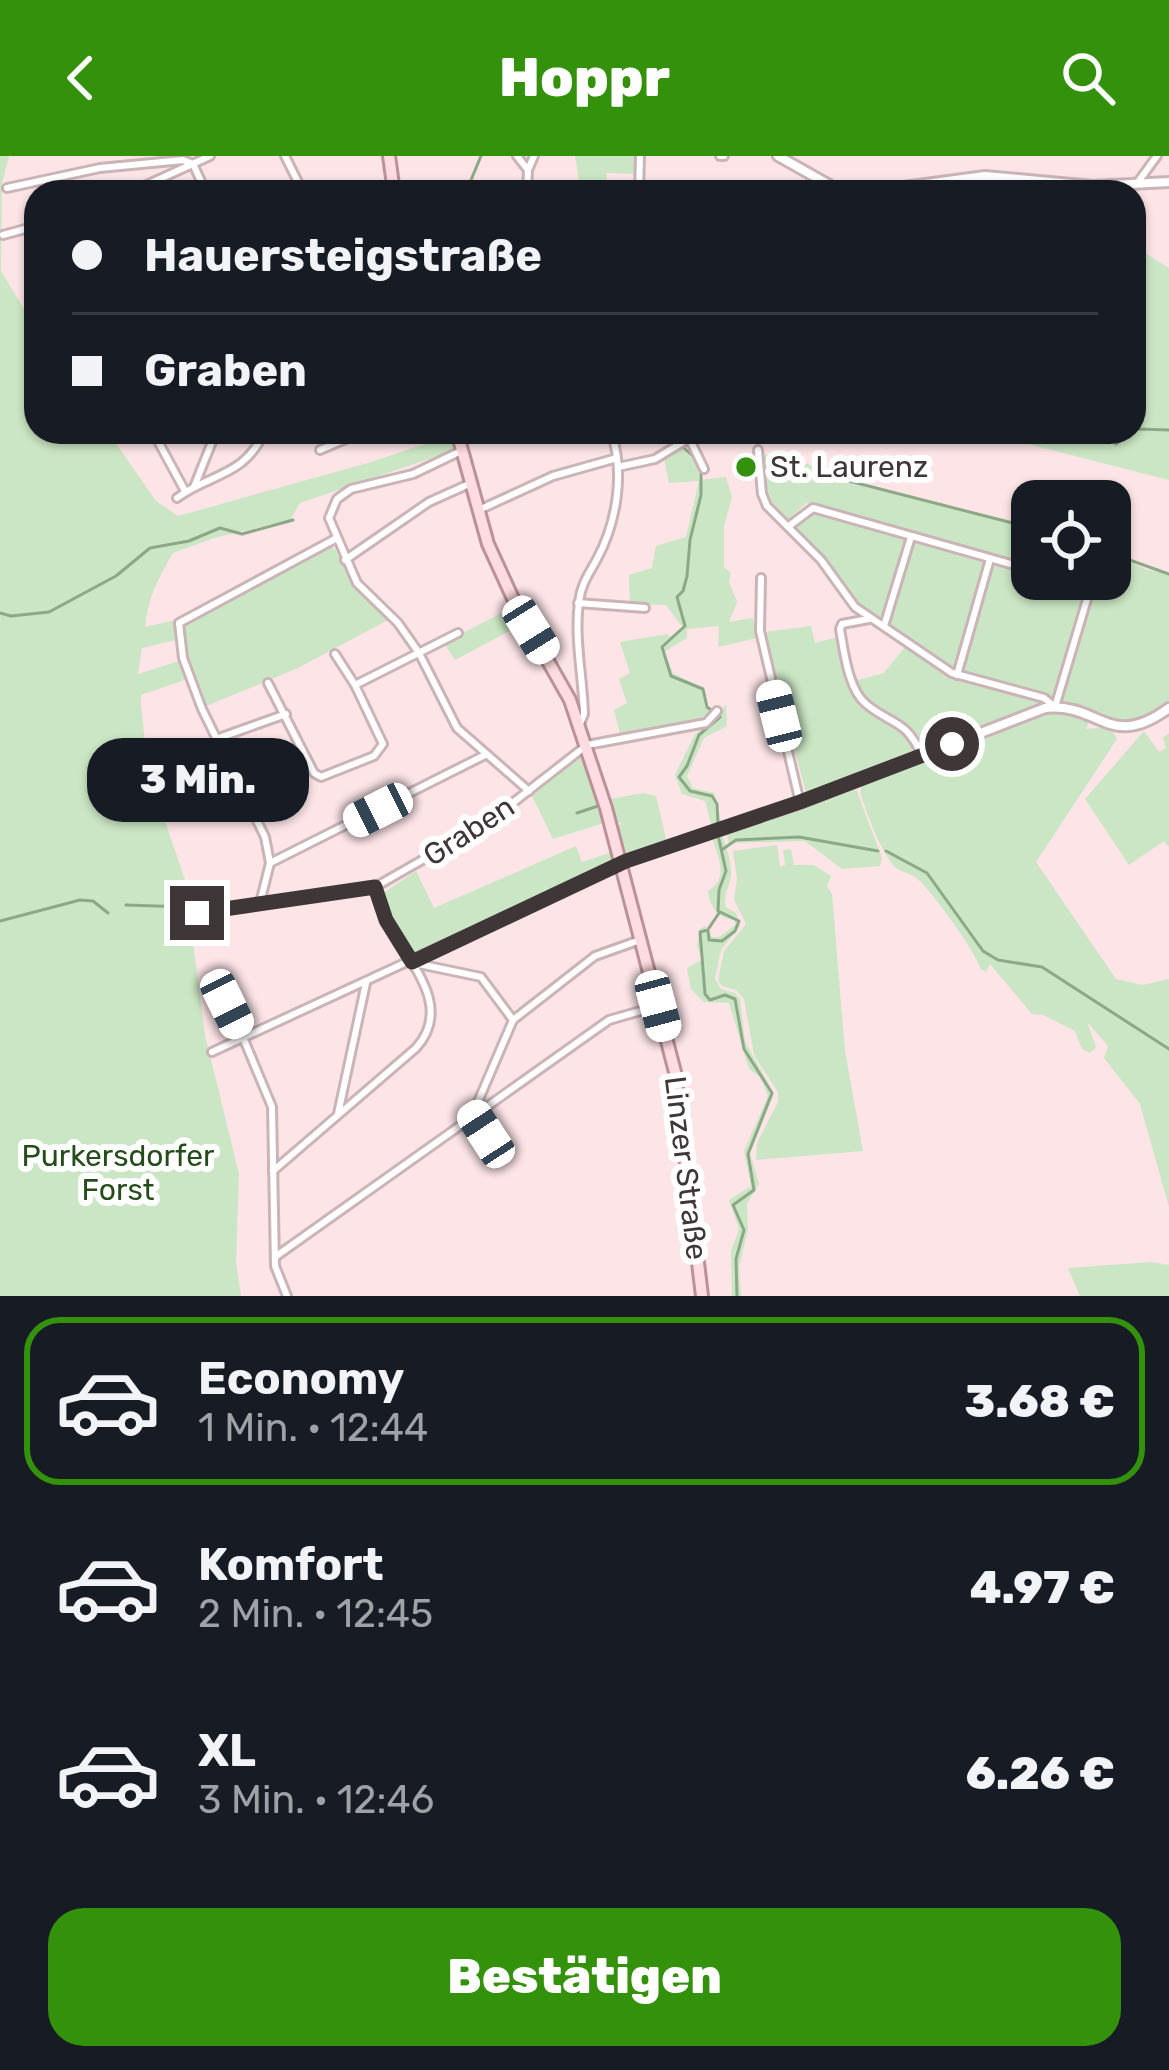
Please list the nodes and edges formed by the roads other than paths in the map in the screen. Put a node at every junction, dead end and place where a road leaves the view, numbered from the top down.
1 (211, 156) edge
2 (517, 156) edge
3 (534, 156) edge
4 (778, 156) edge
5 (193, 164) junction
6 (528, 170) junction
7 (46, 180) edge
8 (157, 180) edge
9 (200, 180) edge
10 (527, 180) edge
11 (821, 180) edge
12 (960, 180) edge
13 (1028, 180) edge
14 (24, 185) edge
15 (7, 188) dead end
16 (160, 444) edge
17 (211, 444) edge
18 (257, 444) edge
19 (334, 444) edge
20 (460, 444) edge
21 (613, 444) edge
22 (677, 444) edge
23 (689, 444) edge
24 (320, 450) dead end
25 (758, 450) dead end
26 (461, 451) junction
27 (617, 462) junction
28 (704, 469) dead end
29 (470, 484) junction
30 (189, 491) junction
31 (177, 498) dead end
32 (478, 511) junction
33 (789, 526) junction
34 (911, 536) junction
35 (335, 538) junction
36 (990, 559) junction
37 (345, 560) junction
38 (1011, 564) edge
39 (760, 578) dead end
40 (1085, 600) edge
41 (578, 603) junction
42 (645, 608) dead end
43 (872, 619) junction
44 (884, 626) junction
45 (458, 633) dead end
46 (419, 653) junction
47 (335, 654) dead end
48 (957, 674) junction
49 (268, 683) dead end
50 (355, 685) junction
51 (1055, 707) junction
52 (1169, 707) edge
53 (286, 714) junction
54 (716, 714) dead end
55 (580, 724) junction
56 (215, 739) junction
57 (587, 746) junction
58 (485, 755) junction
59 (922, 756) junction
60 (224, 758) junction
61 (169, 778) dead end
62 (529, 791) junction
63 (800, 802) junction
64 (270, 863) junction
65 (621, 863) junction
66 (375, 887) junction
67 (260, 903) junction
68 (197, 913) dead end
69 (642, 939) junction
70 (412, 962) junction
71 (366, 983) junction
72 (225, 994) dead end
73 (658, 1006) junction
74 (514, 1020) junction
75 (244, 1038) junction
76 (212, 1052) dead end
77 (472, 1114) junction
78 (337, 1116) junction
79 (499, 1154) dead end
80 (274, 1171) junction
81 (275, 1257) junction
82 (287, 1296) edge
83 (702, 1296) edge

1 - 5 street
2 - 6 street
3 - 6 street
4 - 11 street
5 - 7 street
5 - 8 street
5 - 9 street
6 - 10 street
12 - 13 street
14 - 15 street
16 - 30 street
17 - 30 street
18 - 30 street
19 - 24 street
20 - 26 main road, Linzer Straße
21 - 27 street
22 - 27 street
23 - 28 street
25 - 33 street
26 - 29 main road, Linzer Straße
26 - 35 street
27 - 32 street
27 - 41 street
29 - 32 main road, Linzer Straße
29 - 37 street
30 - 31 street
32 - 55 main road, Linzer Straße
33 - 34 street
33 - 43 street
34 - 36 street
34 - 44 street
35 - 37 street
35 - 56 street
36 - 38 street
36 - 48 street
37 - 46 street
39 - 63 street
40 - 51 street
41 - 42 street
41 - 55 street
43 - 44 street
43 - 59 street
44 - 48 street
45 - 46 street
46 - 50 street
46 - 58 street
47 - 50 street
48 - 51 street
49 - 53 street
50 - 53 street
51 - 52 street
51 - 59 street
53 - 56 street
54 - 57 street
55 - 57 main road, Linzer Straße
56 - 60 street
57 - 62 street, Graben
57 - 65 main road, Linzer Straße
58 - 62 street
58 - 64 street
59 - 63 street
60 - 61 street
60 - 64 street
62 - 66 street, Graben
63 - 65 street
64 - 67 street
65 - 69 main road, Linzer Straße
65 - 70 street
66 - 67 street, Graben
66 - 70 street
67 - 68 street, Graben
69 - 73 main road, Linzer Straße
69 - 74 street
70 - 71 street
70 - 74 street
70 - 78 street
71 - 75 street
71 - 78 street
72 - 75 street
73 - 77 street
73 - 83 main road, Linzer Straße
74 - 77 street
75 - 76 street
75 - 80 street
77 - 79 street
77 - 81 street
78 - 80 street
80 - 81 street
81 - 82 street

